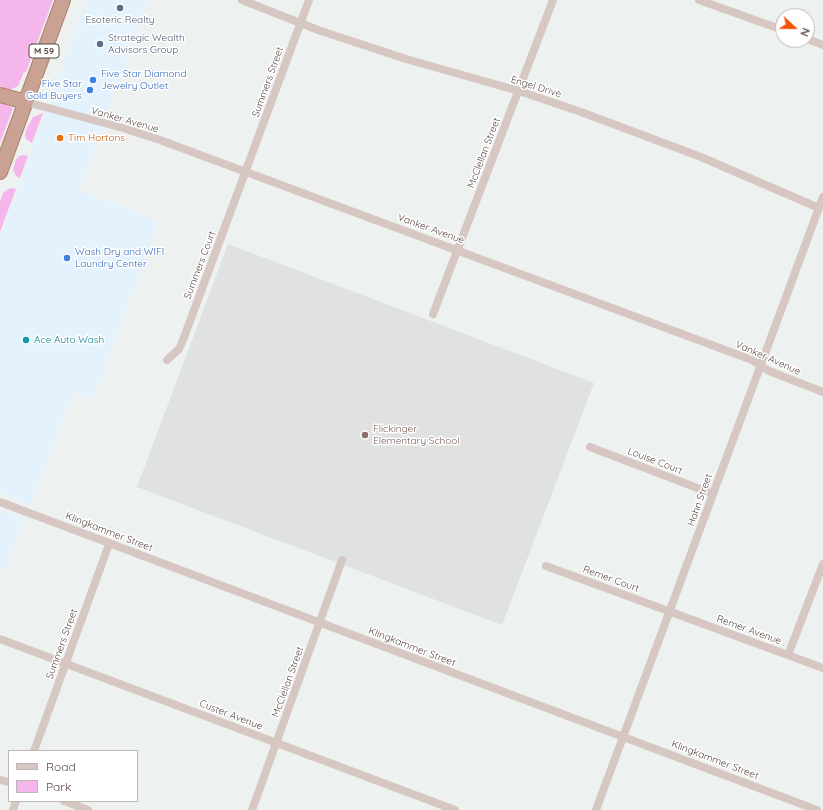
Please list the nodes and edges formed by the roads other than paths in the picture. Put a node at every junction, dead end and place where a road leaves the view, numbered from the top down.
1 (63, 0) edge
2 (242, 0) edge
3 (309, 0) edge
4 (553, 0) edge
5 (699, 0) edge
6 (300, 24) junction
7 (775, 27) edge
8 (519, 91) junction
9 (0, 95) edge
10 (26, 102) junction
11 (0, 172) edge
12 (245, 172) junction
13 (823, 197) edge
14 (819, 208) junction
15 (458, 250) junction
16 (433, 314) dead end
17 (167, 360) dead end
18 (760, 365) junction
19 (823, 392) edge
20 (590, 447) dead end
21 (713, 494) junction
22 (0, 502) edge
23 (109, 544) junction
24 (342, 560) dead end
25 (823, 564) edge
26 (546, 566) dead end
27 (669, 612) junction
28 (320, 623) junction
29 (0, 639) edge
30 (788, 655) junction
31 (65, 663) junction
32 (823, 668) edge
33 (623, 736) junction
34 (276, 743) junction
35 (34, 750) edge
36 (67, 802) edge
37 (88, 810) edge
38 (252, 810) edge
39 (455, 810) edge
40 (596, 810) edge
41 (817, 810) edge

1 - 10 highway, M 59
2 - 6 street, Engel Drive
3 - 6 street, Summers Street
4 - 8 street, McClellan Street
5 - 7 street
6 - 8 street, Engel Drive
6 - 12 street, Summers Street
8 - 14 street, Engel Drive
8 - 15 street, McClellan Street
9 - 10 highway
10 - 11 highway, M 59
10 - 12 street, Vanker Avenue
12 - 15 street, Vanker Avenue
12 - 17 street, Summers Court
13 - 14 street, Hahn Street
14 - 18 street, Hahn Street
15 - 16 street, McClellan Street
15 - 18 street, Vanker Avenue
18 - 19 street, Vanker Avenue
18 - 21 street, Hahn Street
20 - 21 street, Louise Court
21 - 27 street, Hahn Street
22 - 23 street, Klingkammer Street
23 - 28 street, Klingkammer Street
23 - 31 street, Summers Street
24 - 28 street, McClellan Street
25 - 30 street
26 - 27 street, Remer Court
27 - 30 street, Remer Avenue
27 - 33 street, Hahn Street
28 - 33 street, Klingkammer Street
28 - 34 street, McClellan Street
29 - 31 street, Custer Avenue
30 - 32 street, Remer Avenue
31 - 34 street, Custer Avenue
31 - 35 street, Summers Street
33 - 40 street, Hahn Street
33 - 41 street, Klingkammer Street
34 - 38 street, McClellan Street
34 - 39 street, Custer Avenue
36 - 37 street

